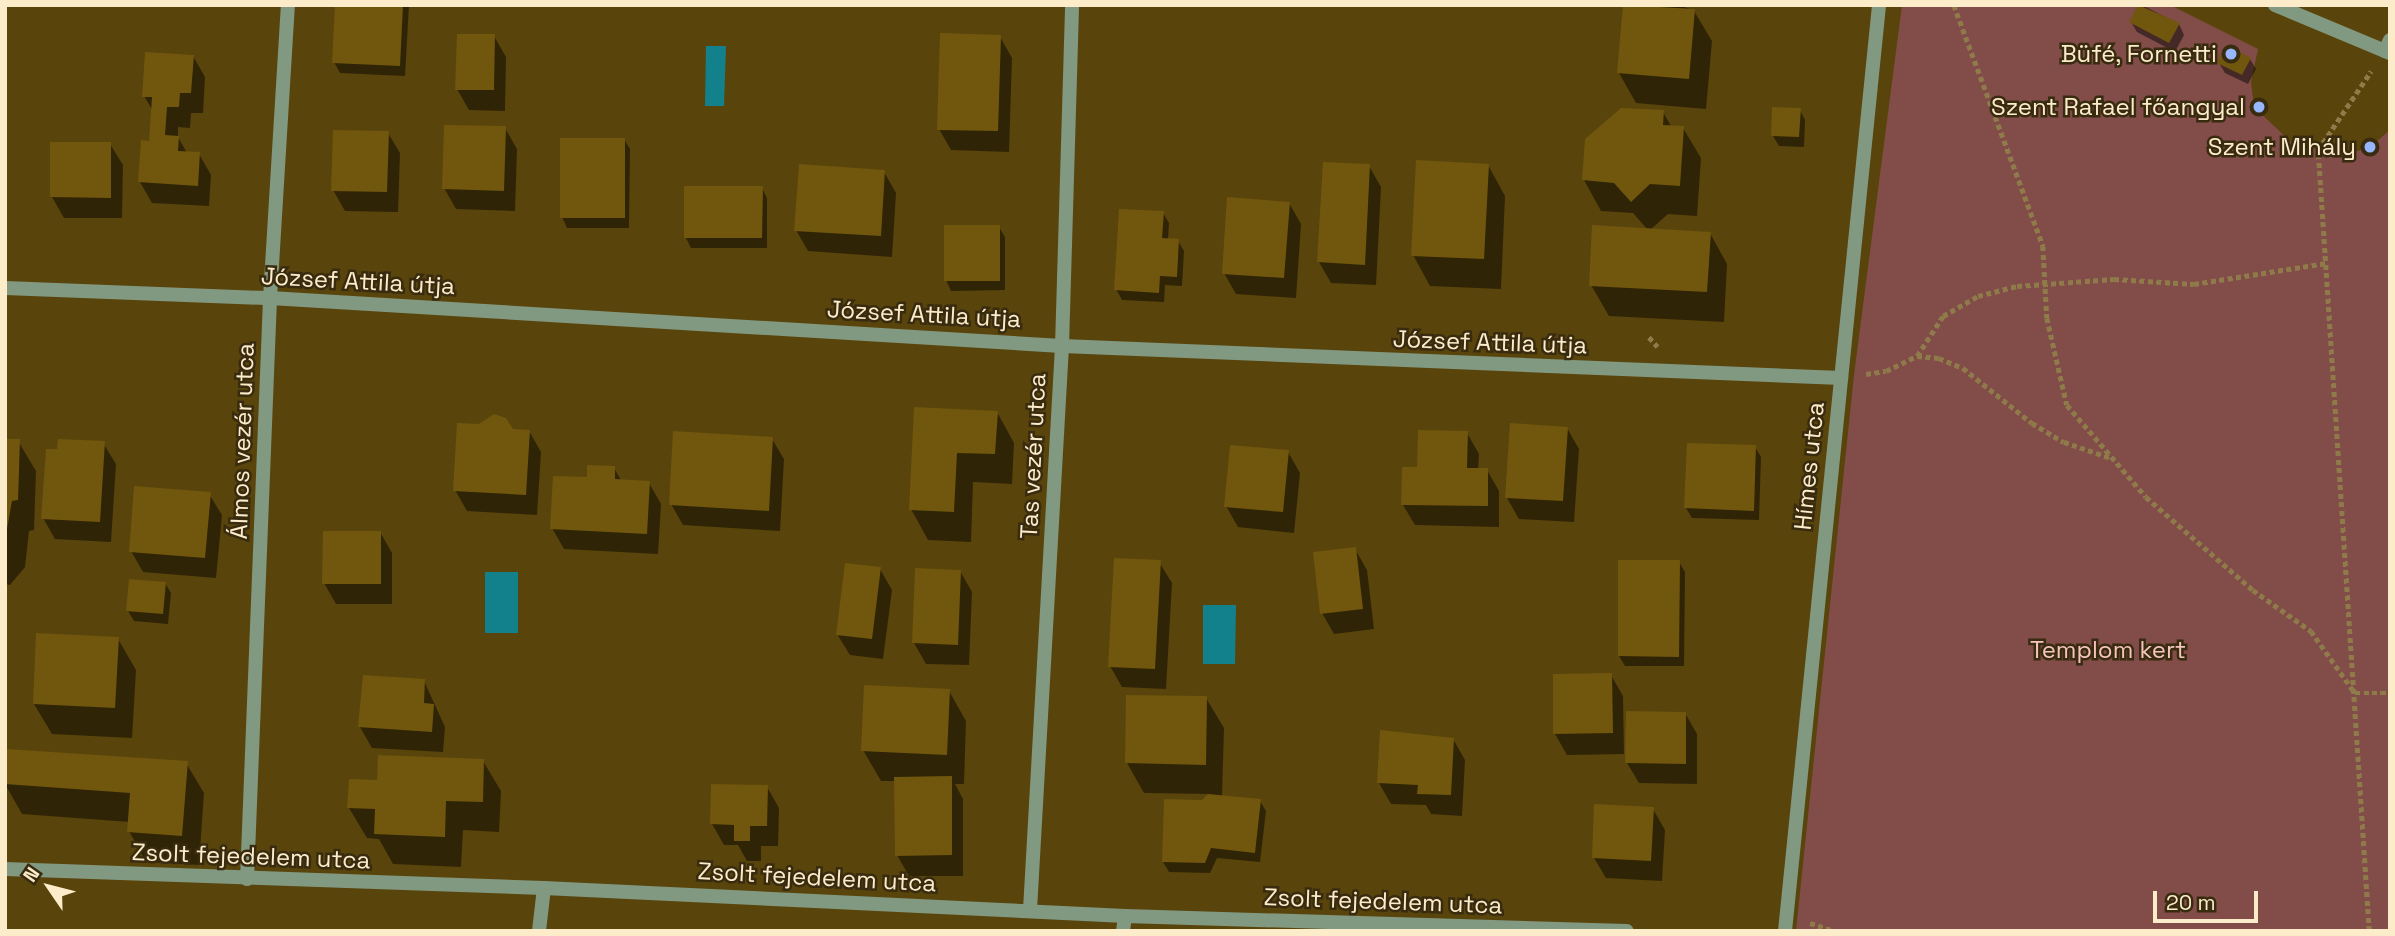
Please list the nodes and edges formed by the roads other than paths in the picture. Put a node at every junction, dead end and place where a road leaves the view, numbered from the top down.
1 (288, 5) edge
2 (1072, 5) edge
3 (1880, 5) edge
4 (2275, 5) edge
5 (2388, 48) edge
6 (5, 288) edge
7 (270, 298) junction
8 (1062, 346) junction
9 (1841, 378) junction
10 (5, 869) edge
11 (247, 879) junction
12 (544, 888) junction
13 (1030, 910) junction
14 (1124, 924) edge
15 (539, 931) edge
16 (1628, 931) edge
17 (1785, 931) edge

1 - 7 street, Álmos vezér utca
2 - 8 street, Tas vezér utca
3 - 9 street, Hímes utca
4 - 5 street
6 - 7 street, József Attila útja
7 - 8 street, József Attila útja
7 - 11 street, Álmos vezér utca
8 - 9 street, József Attila útja
8 - 13 street, Tas vezér utca
9 - 17 street, Hímes utca
10 - 11 street, Zsolt fejedelem utca
11 - 12 street, Zsolt fejedelem utca
12 - 13 street, Zsolt fejedelem utca
12 - 15 street
13 - 14 street, Zsolt fejedelem utca
14 - 16 street, Zsolt fejedelem utca

